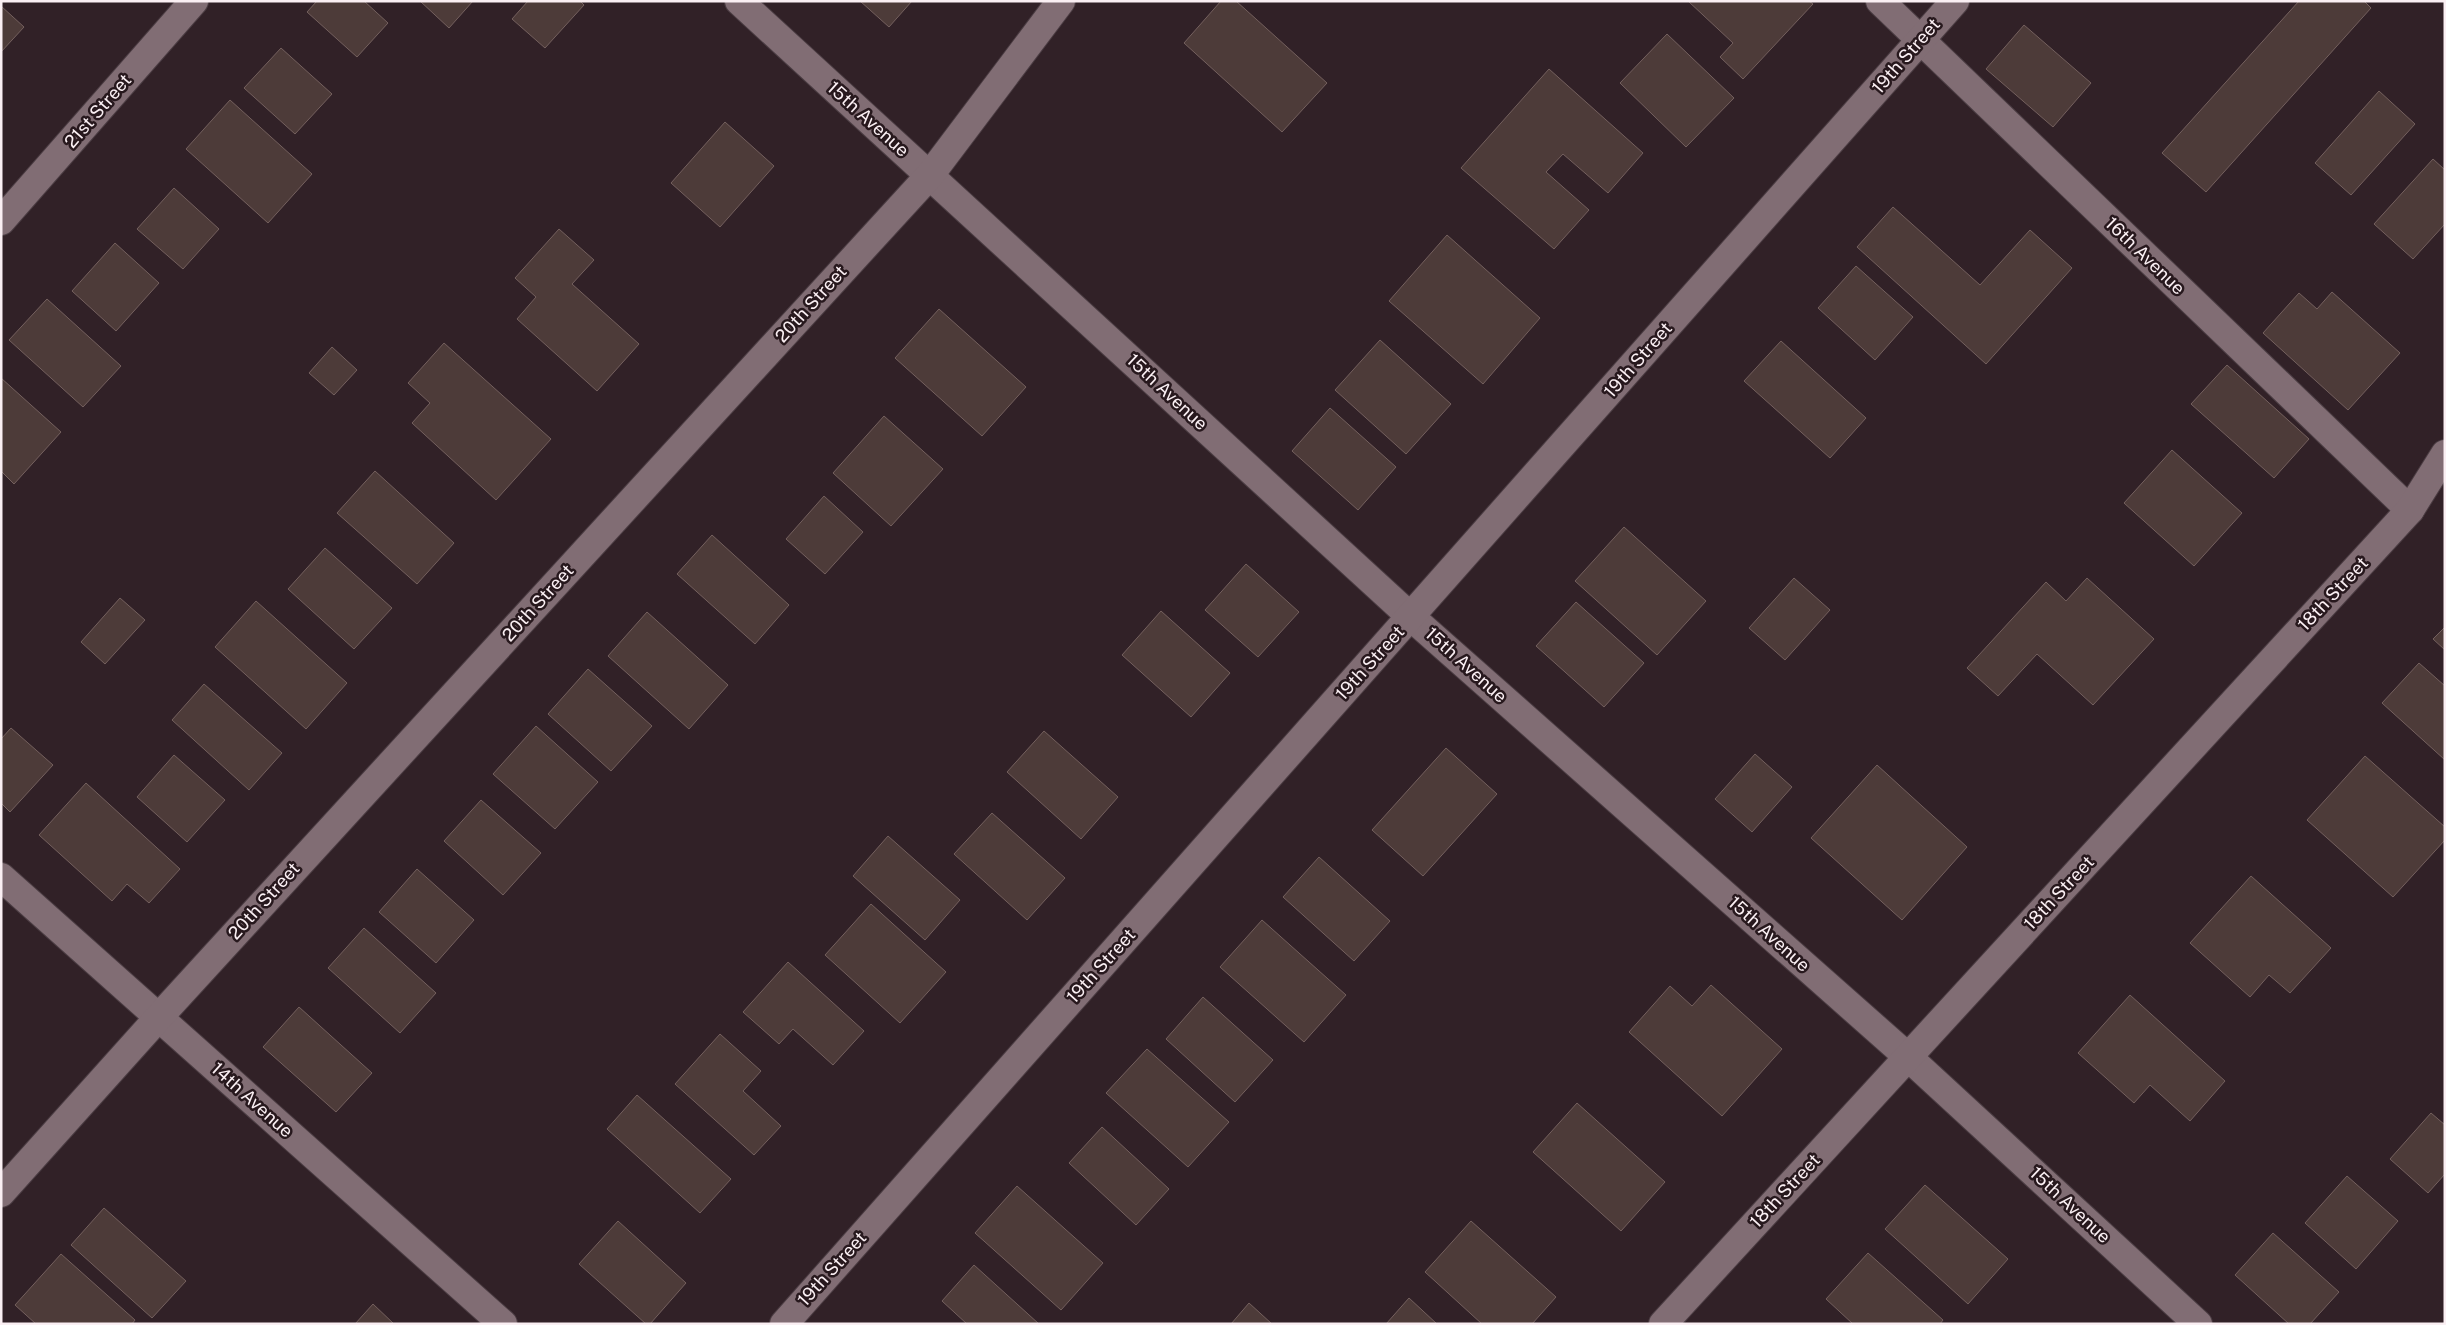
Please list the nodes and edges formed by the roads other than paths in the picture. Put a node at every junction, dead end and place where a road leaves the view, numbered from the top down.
1 (194, 1) edge
2 (738, 1) edge
3 (1061, 1) edge
4 (1880, 1) edge
5 (1955, 1) edge
6 (1920, 40) junction
7 (930, 175) junction
8 (1, 221) edge
9 (2445, 454) edge
10 (2410, 510) junction
11 (1411, 617) junction
12 (1, 877) edge
13 (159, 1017) junction
14 (1908, 1057) junction
15 (1, 1193) edge
16 (503, 1324) edge
17 (784, 1324) edge
18 (1662, 1324) edge
19 (2198, 1324) edge

1 - 8 street, 21st Street
2 - 7 street, 15th Avenue
3 - 7 street, 20th Street
4 - 6 street, 16th Avenue
5 - 6 street, 19th Street
6 - 10 street, 16th Avenue
6 - 11 street, 19th Street
7 - 11 street, 15th Avenue
7 - 13 street, 20th Street
9 - 10 street, 18th Street
10 - 14 street, 18th Street
11 - 14 street, 15th Avenue
11 - 17 street, 19th Street
12 - 13 street, 14th Avenue
13 - 15 street, 20th Street
13 - 16 street, 14th Avenue
14 - 18 street, 18th Street
14 - 19 street, 15th Avenue

